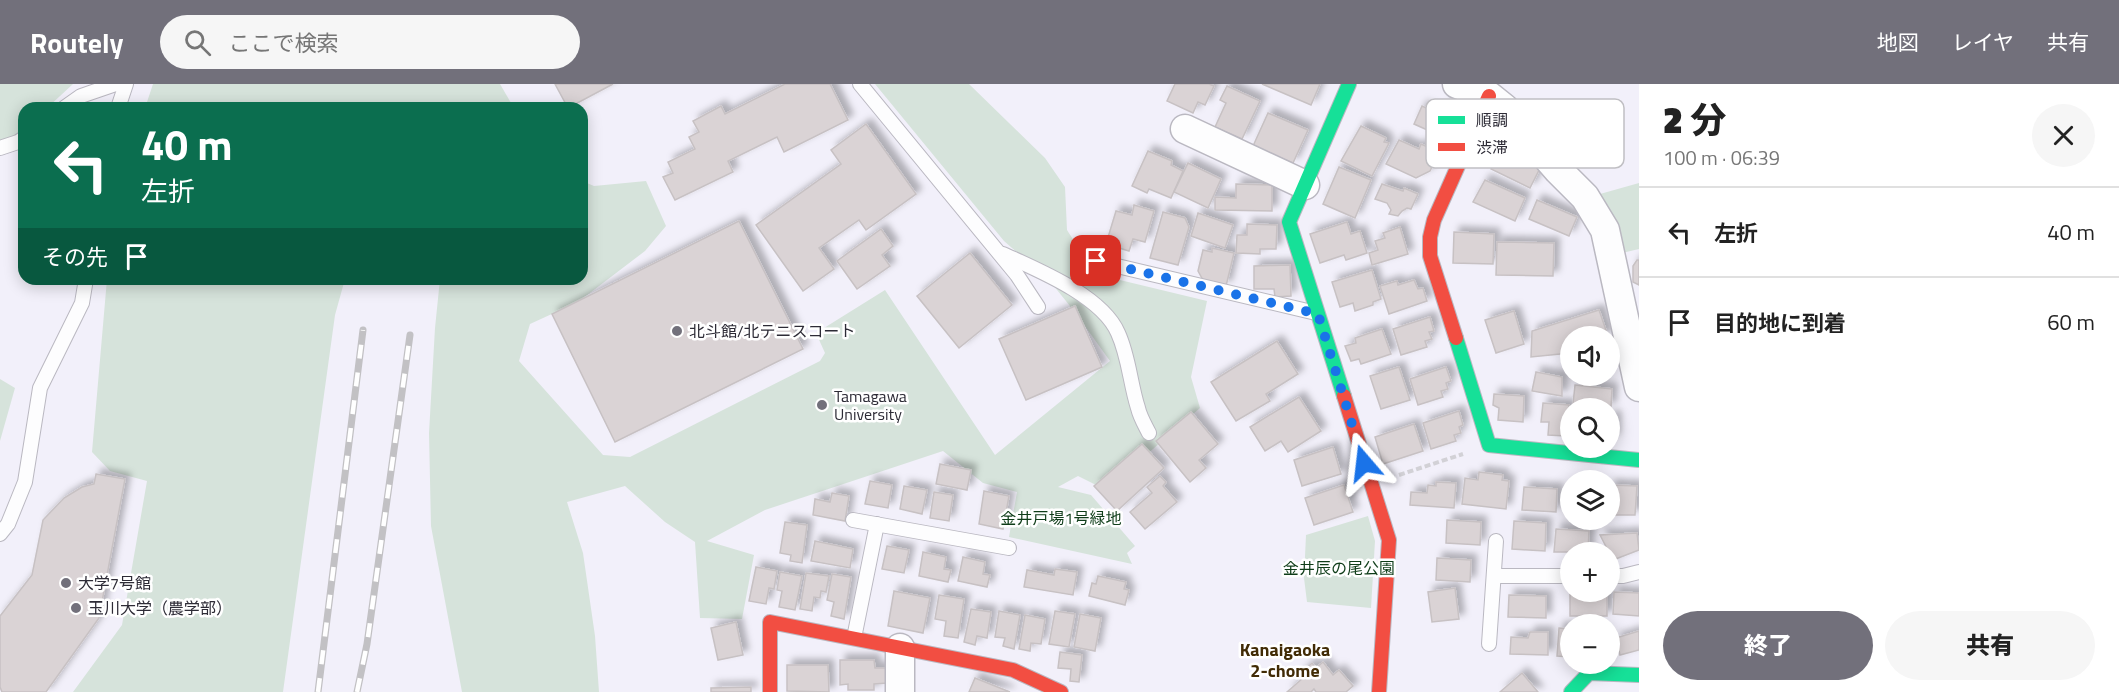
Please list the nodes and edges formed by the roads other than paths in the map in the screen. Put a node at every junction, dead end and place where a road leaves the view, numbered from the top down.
1 (116, 84) edge
2 (126, 84) edge
3 (860, 84) edge
4 (1349, 84) edge
5 (1457, 84) edge
6 (1489, 96) junction
7 (1488, 99) edge
8 (1493, 99) edge
9 (72, 102) edge
10 (120, 102) edge
11 (1185, 129) dead end
12 (18, 142) edge
13 (0, 148) edge
14 (1457, 168) edge
15 (1556, 168) edge
16 (1305, 185) junction
17 (998, 252) junction
18 (1096, 261) dead end
19 (85, 285) edge
20 (1038, 307) dead end
21 (1318, 314) junction
22 (1639, 387) edge
23 (1149, 433) dead end
24 (1639, 460) edge
25 (853, 520) dead end
26 (877, 524) junction
27 (0, 534) edge
28 (1496, 541) dead end
29 (1009, 548) dead end
30 (1639, 572) edge
31 (1620, 575) edge
32 (1494, 576) junction
33 (1560, 576) edge
34 (854, 638) junction
35 (1489, 644) dead end
36 (900, 648) junction
37 (1639, 675) edge
38 (770, 692) edge
39 (900, 692) edge
40 (1061, 692) edge
41 (1379, 692) edge
42 (1571, 692) edge

1 - 9 lane
2 - 10 lane
3 - 17 lane
4 - 16 street
5 - 6 street
6 - 7 street
6 - 8 street
11 - 16 street
12 - 13 lane
14 - 24 street
15 - 22 street
16 - 21 street
17 - 20 lane
17 - 23 lane
18 - 21 lane
19 - 27 lane
21 - 41 street
25 - 26 lane
26 - 29 lane
26 - 34 lane
28 - 32 lane
30 - 31 lane
32 - 33 lane
32 - 35 lane
34 - 36 street
34 - 38 street
36 - 39 street
36 - 40 street
37 - 42 street

